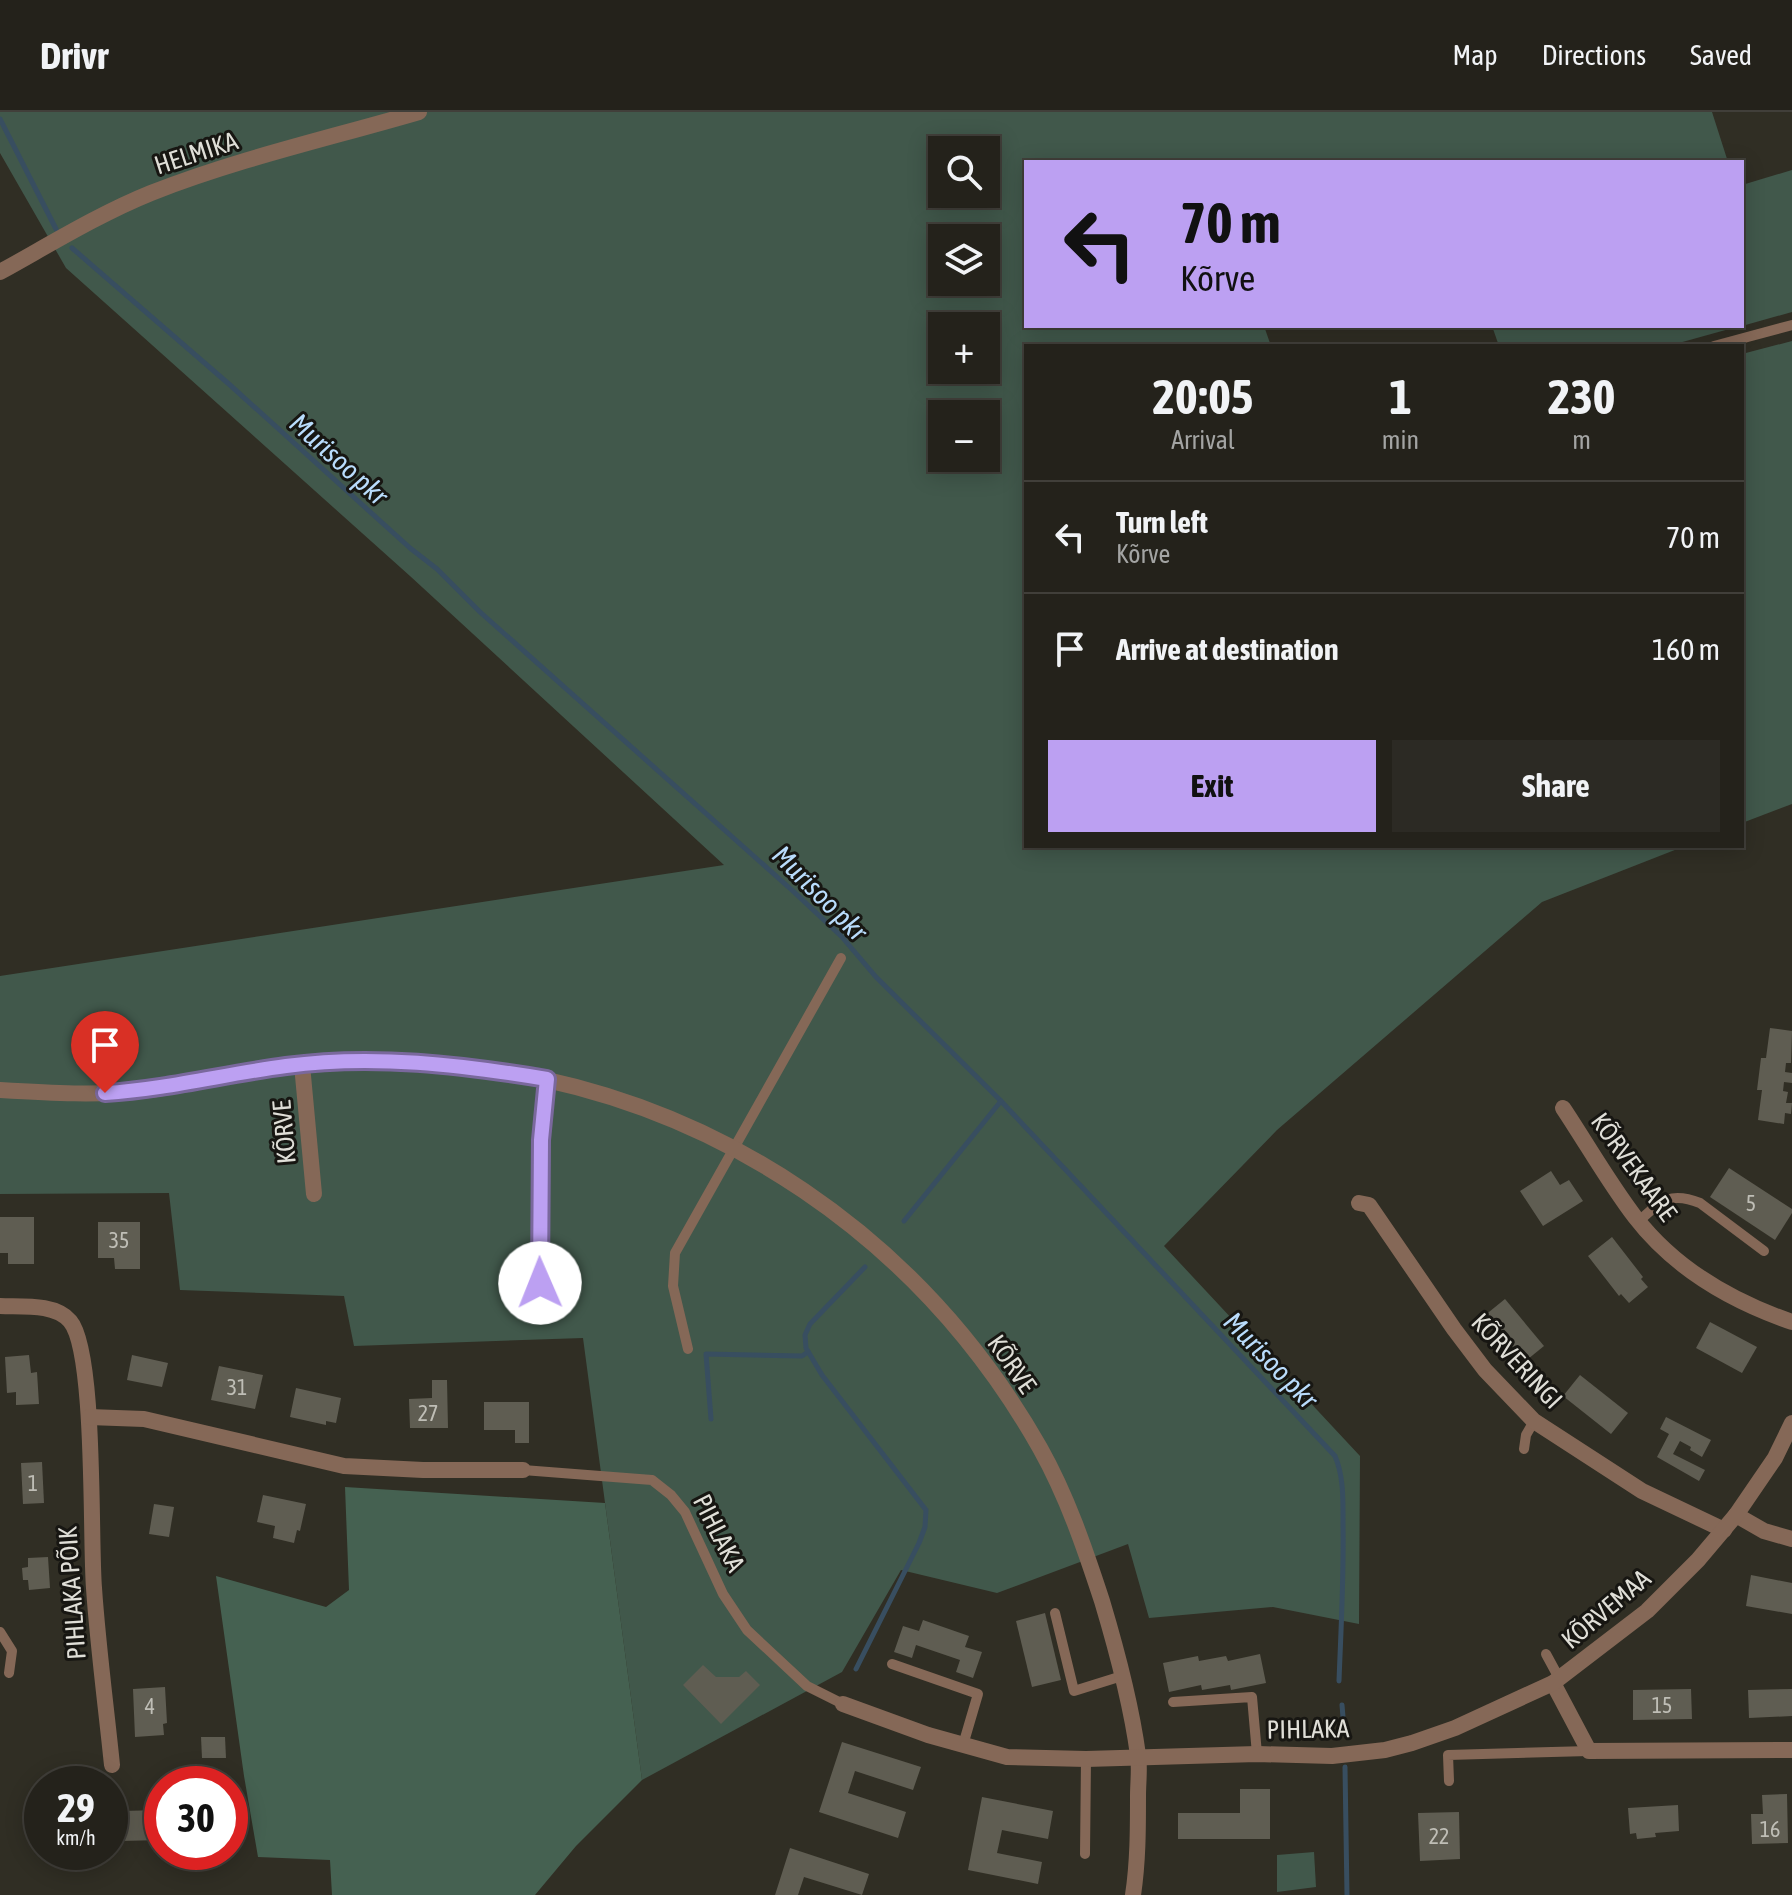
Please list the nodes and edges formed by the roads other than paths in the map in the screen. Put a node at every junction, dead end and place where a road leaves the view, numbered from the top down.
1 (419, 112) edge
2 (0, 272) edge
3 (1792, 325) edge
4 (1721, 344) edge
5 (841, 958) dead end
6 (302, 1065) junction
7 (547, 1079) junction
8 (0, 1090) edge
9 (1563, 1108) dead end
10 (735, 1147) junction
11 (314, 1194) dead end
12 (1359, 1203) dead end
13 (1639, 1221) junction
14 (1764, 1251) dead end
15 (540, 1283) dead end
16 (0, 1306) edge
17 (1792, 1322) edge
18 (688, 1349) dead end
19 (89, 1417) junction
20 (1534, 1421) junction
21 (1792, 1423) edge
22 (1524, 1449) dead end
23 (523, 1470) joint
24 (1736, 1515) junction
25 (1724, 1530) junction
26 (1792, 1539) edge
27 (1055, 1613) dead end
28 (0, 1632) edge
29 (1546, 1654) dead end
30 (892, 1664) dead end
31 (9, 1673) dead end
32 (1122, 1676) junction
33 (1556, 1680) junction
34 (1173, 1702) dead end
35 (843, 1704) joint
36 (963, 1745) junction
37 (1385, 1750) joint
38 (1792, 1750) edge
39 (1589, 1751) junction
40 (1257, 1754) junction
41 (1139, 1757) junction
42 (1086, 1759) junction
43 (112, 1765) dead end
44 (1449, 1781) dead end
45 (1085, 1854) dead end
46 (1133, 1895) edge

1 - 2 street, HELMIKA
3 - 4 lane
5 - 10 lane
6 - 7 street, KÕRVE
6 - 8 street, KÕRVE
6 - 11 street, KÕRVE
7 - 10 street, KÕRVE
7 - 15 street
9 - 13 street, KÕRVEKAARE
10 - 18 lane
10 - 32 street, KÕRVE
12 - 20 street, KÕRVERINGI
13 - 14 lane
13 - 17 street, KÕRVEKAARE
16 - 19 street
19 - 23 street, PIHLAKA
19 - 43 street, PIHLAKA PÕIK
20 - 22 lane
20 - 25 street, KÕRVERINGI
21 - 24 street, KÕRVEMAA
23 - 35 lane, PIHLAKA
24 - 25 street, KÕRVEMAA
24 - 26 street
25 - 33 street, KÕRVEMAA
27 - 32 lane
28 - 31 lane
29 - 33 lane
30 - 36 lane
32 - 41 street, KÕRVE
33 - 37 street, KÕRVEMAA
33 - 39 street
34 - 40 lane
35 - 36 street, PIHLAKA
36 - 42 street, PIHLAKA
37 - 40 street, PIHLAKA
38 - 39 street
39 - 44 lane
40 - 41 street, PIHLAKA
41 - 42 street, PIHLAKA
41 - 46 street, KÕRVE
42 - 45 lane

